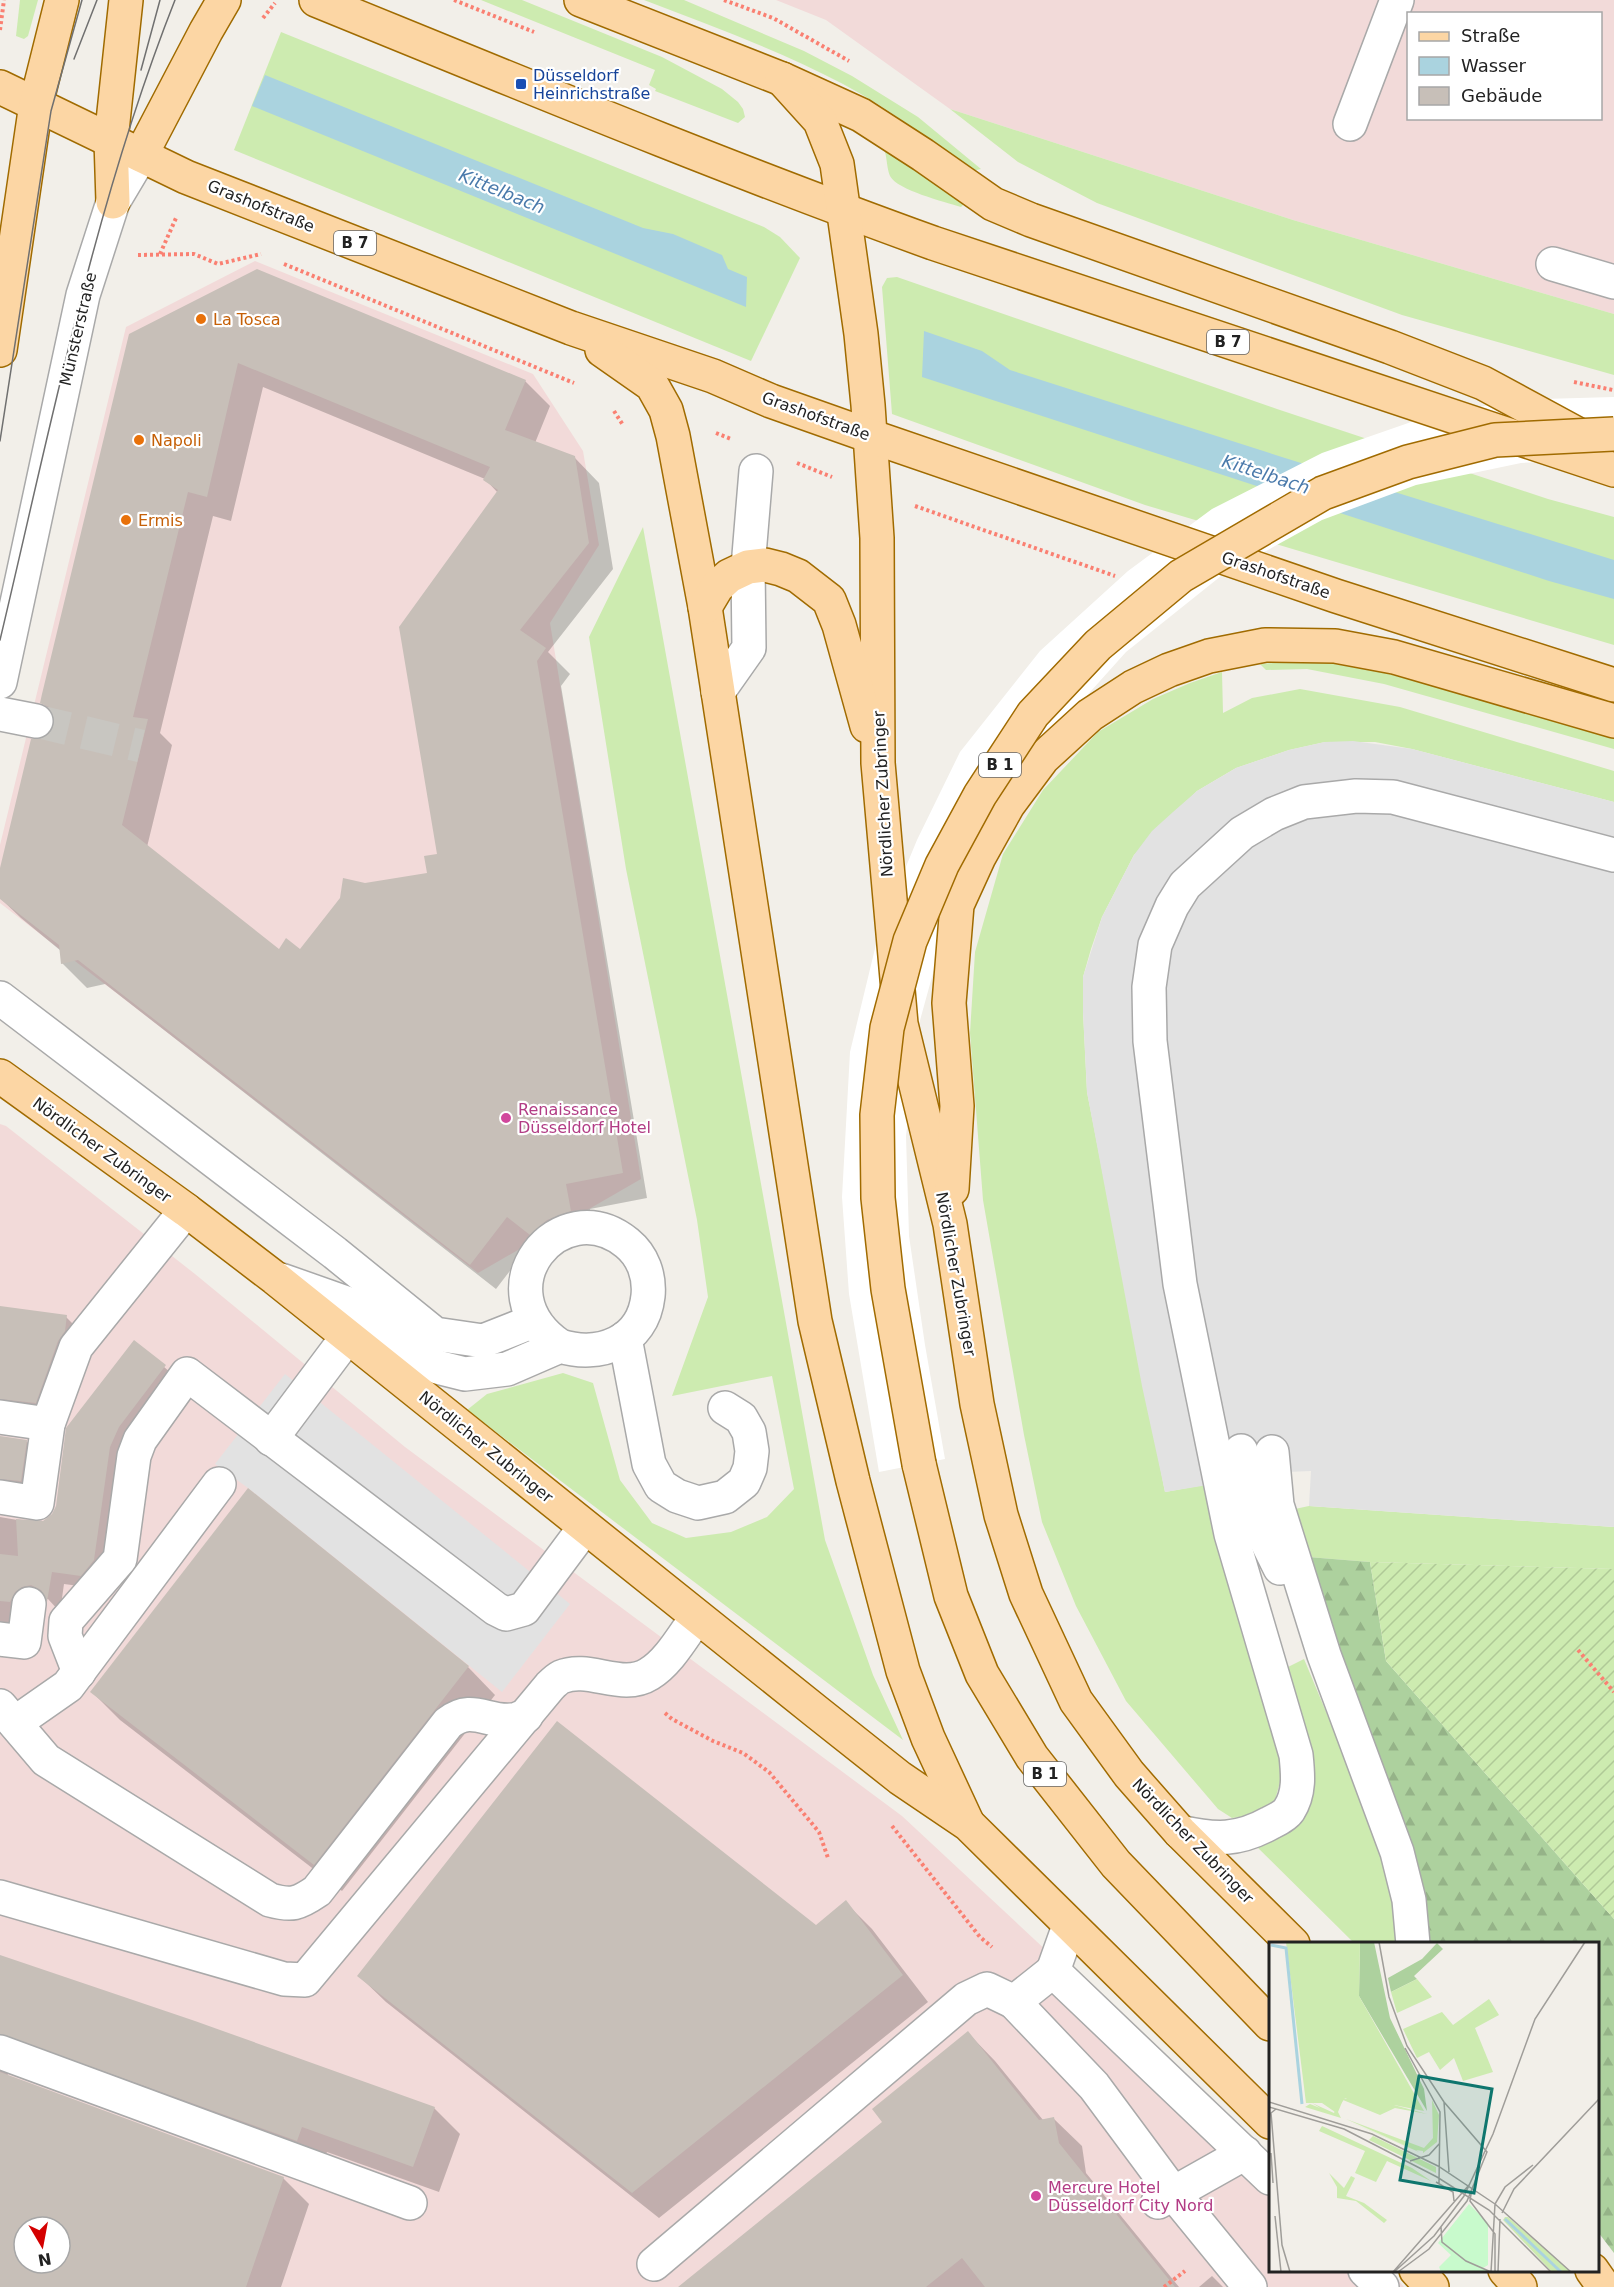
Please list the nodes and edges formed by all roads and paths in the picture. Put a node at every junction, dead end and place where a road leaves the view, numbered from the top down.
1 (4, 0) edge
2 (126, 0) edge
3 (224, 0) edge
4 (277, 0) edge
5 (316, 0) edge
6 (454, 0) edge
7 (581, 0) edge
8 (1397, 0) edge
9 (62, 7) edge
10 (260, 23) dead end
11 (0, 30) edge
12 (534, 32) dead end
13 (782, 79) junction
14 (0, 87) edge
15 (36, 104) junction
16 (1350, 124) dead end
17 (111, 140) junction
18 (141, 155) junction
19 (113, 202) junction
20 (843, 211) junction
21 (175, 223) dead end
22 (160, 254) junction
23 (136, 255) dead end
24 (272, 258) dead end
25 (282, 263) dead end
26 (1553, 264) dead end
27 (1614, 282) edge
28 (571, 328) junction
29 (0, 350) edge
30 (583, 387) dead end
31 (610, 407) dead end
32 (869, 421) junction
33 (626, 431) dead end
34 (1614, 434) edge
35 (1614, 454) edge
36 (1614, 470) edge
37 (756, 471) dead end
38 (912, 505) dead end
39 (748, 567) junction
40 (1126, 579) dead end
41 (705, 607) junction
42 (0, 682) edge
43 (1614, 685) edge
44 (718, 692) junction
45 (0, 714) edge
46 (36, 721) tunnel mouth
47 (1614, 721) edge
48 (878, 763) junction
49 (1614, 855) edge
50 (0, 998) edge
51 (0, 1077) edge
52 (186, 1210) junction
53 (950, 1224) junction
54 (275, 1278) junction
55 (534, 1321) junction
56 (348, 1336) junction
57 (625, 1338) junction
58 (560, 1346) junction
59 (725, 1408) dead end
60 (0, 1417) edge
61 (48, 1424) junction
62 (271, 1439) junction
63 (1242, 1451) junction
64 (219, 1484) dead end
65 (0, 1497) edge
66 (585, 1527) junction
67 (28, 1604) dead end
68 (698, 1617) junction
69 (0, 1639) edge
70 (1578, 1650) dead end
71 (79, 1672) junction
72 (629, 1681) junction
73 (1614, 1692) edge
74 (7, 1715) edge
75 (526, 1716) junction
76 (886, 1822) dead end
77 (968, 1824) junction
78 (1180, 1832) junction
79 (828, 1858) dead end
80 (0, 1897) edge
81 (1069, 1926) junction
82 (1291, 1942) edge
83 (1413, 1942) edge
84 (1034, 1986) junction
85 (1269, 2023) edge
86 (0, 2052) edge
87 (1269, 2121) edge
88 (1245, 2153) junction
89 (1269, 2177) edge
90 (1166, 2198) junction
91 (410, 2203) dead end
92 (654, 2264) dead end
93 (1366, 2272) edge
94 (1417, 2272) edge
95 (1506, 2272) edge
96 (1593, 2272) edge
97 (1250, 2287) edge
98 (1382, 2287) edge
99 (1432, 2287) edge
100 (1520, 2287) edge
101 (1604, 2287) edge

1 - 11 path
2 - 17 main road
3 - 18 main road, Münsterstraße
4 - 10 path
5 - 20 main road, B 7
6 - 12 path
7 - 13 main road
8 - 16 street
9 - 15 main road
13 - 20 main road, Nördlicher Zubringer
13 - 35 main road
14 - 15 main road, B 7
15 - 17 main road, Grashofstraße / B 7
15 - 29 main road
17 - 18 main road, Grashofstraße / B 7
17 - 19 main road
18 - 19 street, Münsterstraße
18 - 28 main road, Grashofstraße / B 7
19 - 42 street, Münsterstraße
20 - 32 main road, Nördlicher Zubringer
20 - 36 main road, B 7
21 - 22 path
22 - 23 path
22 - 24 path
25 - 30 path
26 - 27 street
28 - 32 main road, Grashofstraße / B 7
28 - 41 main road, Nördlicher Zubringer
31 - 33 path
32 - 43 main road, Grashofstraße / B 7
32 - 48 main road, Nördlicher Zubringer
34 - 85 main road, B 1, bridge
37 - 39 street
38 - 40 path
39 - 41 main road
39 - 44 street
39 - 48 main road
41 - 44 main road, Nördlicher Zubringer
44 - 77 main road, Nördlicher Zubringer
45 - 46 street
47 - 53 main road, B 1
48 - 53 main road, Nördlicher Zubringer
49 - 63 street
50 - 55 street
51 - 52 main road, Nördlicher Zubringer
52 - 54 main road, Nördlicher Zubringer
52 - 61 street
53 - 78 main road, Nördlicher Zubringer / B 1
54 - 56 main road, Nördlicher Zubringer
54 - 58 street
55 - 57 street
55 - 58 street
56 - 62 street
56 - 66 main road, Nördlicher Zubringer
57 - 58 street
57 - 59 street
60 - 61 street
61 - 65 street
62 - 66 street
62 - 71 street
63 - 78 street
63 - 83 street
64 - 71 street
66 - 68 main road, Nördlicher Zubringer
67 - 69 street
68 - 72 street
68 - 77 main road, Nördlicher Zubringer
70 - 73 path
71 - 74 street
72 - 75 street
72 - 79 path
74 - 75 street
75 - 80 street
76 - 84 path
77 - 81 main road, Nördlicher Zubringer
78 - 82 main road, Nördlicher Zubringer / B 1
81 - 84 street
81 - 87 main road, Nördlicher Zubringer
84 - 88 street
84 - 90 street
84 - 92 street
86 - 91 street
88 - 89 street
88 - 90 street
90 - 97 street
93 - 98 street
94 - 99 main road
95 - 100 main road
96 - 101 main road

